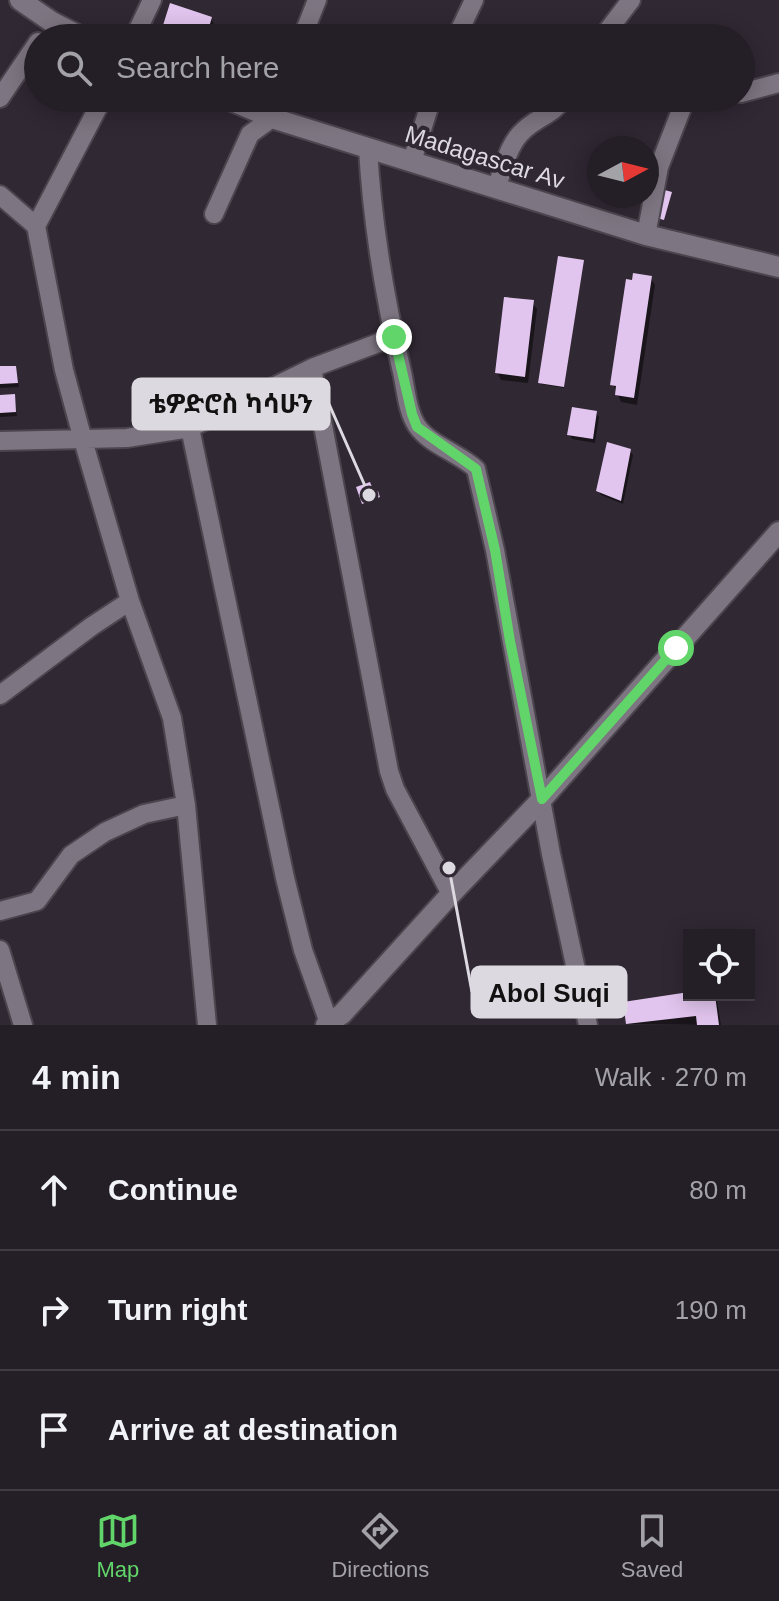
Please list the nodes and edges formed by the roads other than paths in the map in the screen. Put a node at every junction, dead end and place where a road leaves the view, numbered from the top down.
1 (20, 0) edge
2 (152, 0) edge
3 (317, 0) edge
4 (474, 0) edge
5 (631, 0) edge
6 (37, 24) edge
7 (141, 24) edge
8 (308, 24) edge
9 (463, 24) edge
10 (613, 24) edge
11 (24, 63) edge
12 (779, 83) edge
13 (755, 89) edge
14 (0, 98) edge
15 (96, 112) edge
16 (258, 112) edge
17 (274, 112) edge
18 (428, 112) edge
19 (552, 112) edge
20 (678, 112) edge
21 (272, 118) junction
22 (368, 148) junction
23 (412, 161) junction
24 (496, 188) junction
25 (0, 195) edge
26 (214, 214) dead end
27 (36, 226) junction
28 (646, 235) junction
29 (779, 267) edge
30 (394, 337) junction
31 (312, 368) junction
32 (190, 428) junction
33 (83, 440) junction
34 (0, 441) edge
35 (779, 532) edge
36 (130, 601) junction
37 (0, 695) edge
38 (542, 799) junction
39 (186, 805) junction
40 (451, 894) junction
41 (0, 911) edge
42 (0, 950) edge
43 (328, 1024) edge
44 (23, 1025) edge
45 (207, 1025) edge
46 (588, 1025) edge

1 - 6 main road
2 - 7 street
3 - 8 street
4 - 9 street
5 - 10 street
11 - 14 street
12 - 13 street
15 - 27 street
16 - 21 main road, Madagascar Av
17 - 21 street
18 - 23 street
19 - 24 street
20 - 28 street
21 - 22 main road, Madagascar Av
21 - 26 street
22 - 23 main road, Madagascar Av
22 - 30 street
23 - 24 main road, Madagascar Av
24 - 28 main road, Madagascar Av
25 - 27 street
27 - 33 street
28 - 29 main road, Madagascar Av
30 - 31 street
30 - 38 street
31 - 32 street
31 - 40 street
32 - 33 street
32 - 43 street
33 - 34 street
33 - 36 street
35 - 38 main road
36 - 37 street
36 - 39 street
38 - 40 main road
38 - 46 street
39 - 41 street
39 - 45 street
40 - 43 main road
42 - 44 street

